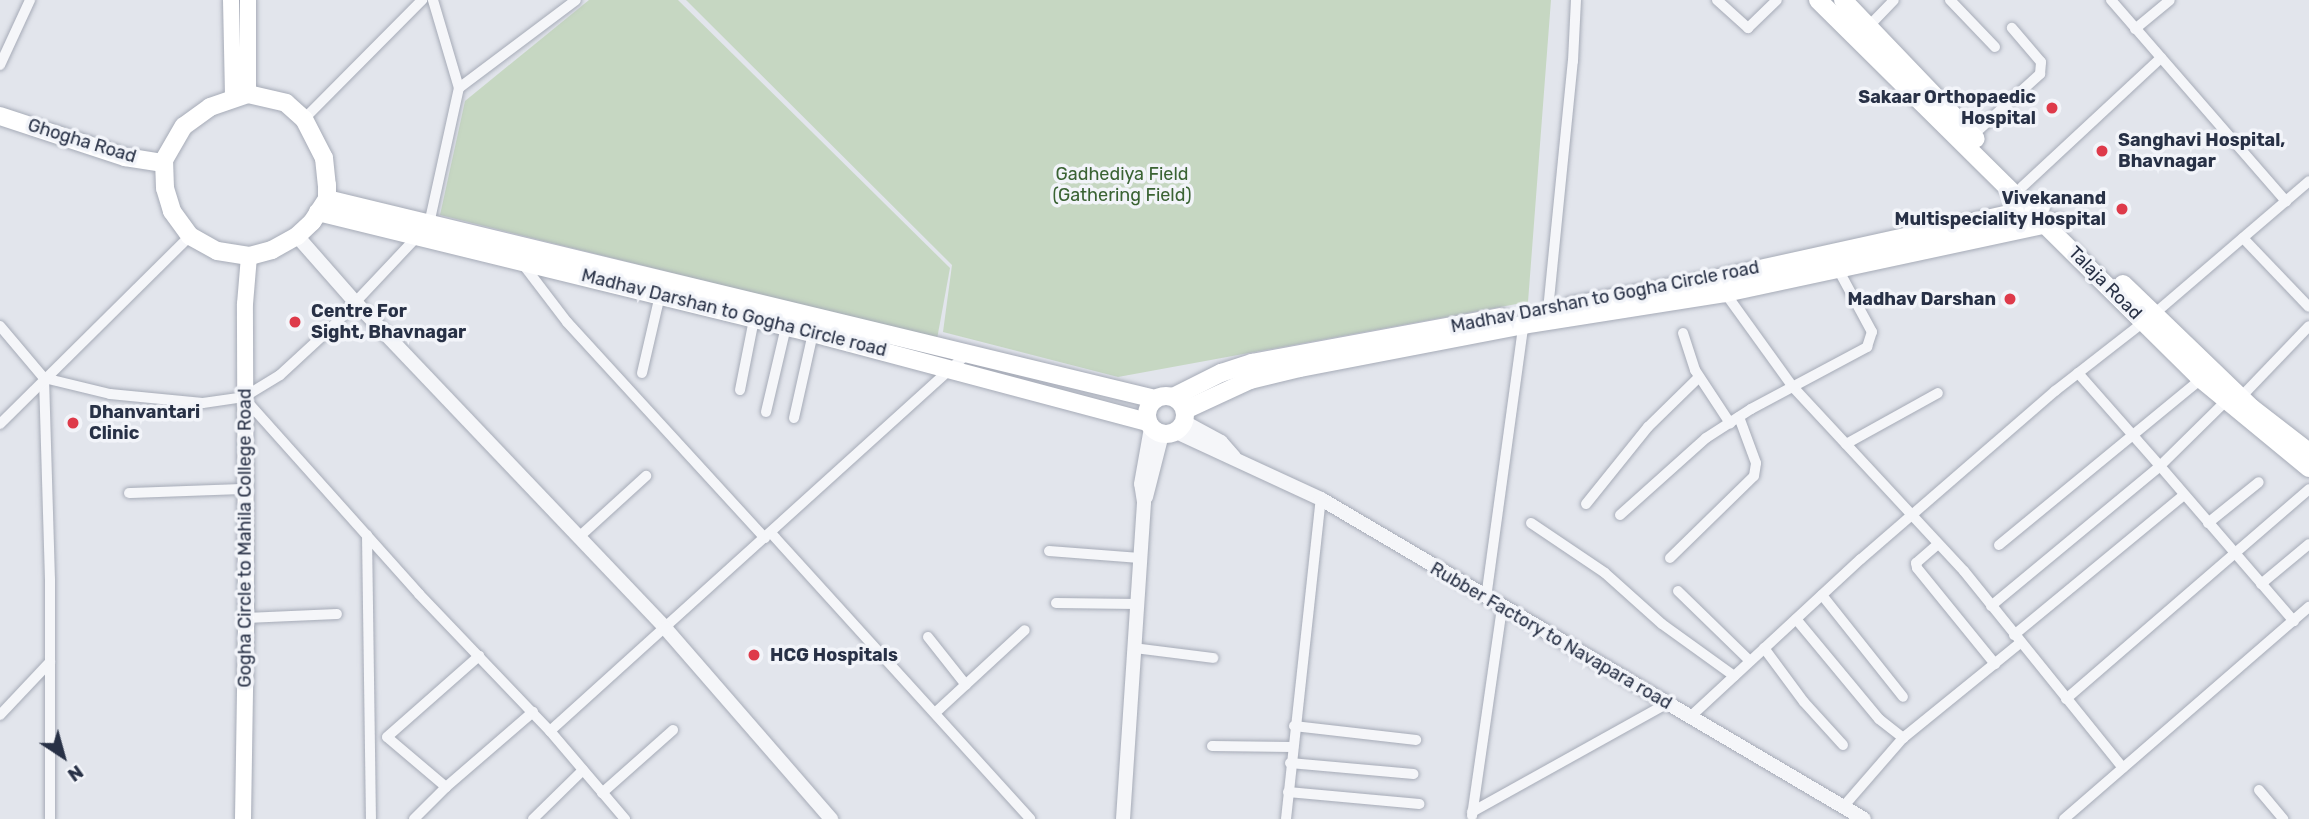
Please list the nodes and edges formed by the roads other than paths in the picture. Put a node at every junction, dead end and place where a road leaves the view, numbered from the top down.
1 (30, 0) edge
2 (231, 0) edge
3 (248, 0) edge
4 (422, 0) edge
5 (433, 0) edge
6 (576, 0) edge
7 (1576, 0) edge
8 (1717, 0) edge
9 (1777, 0) edge
10 (1818, 0) edge
11 (1843, 0) edge
12 (1894, 0) edge
13 (1950, 0) edge
14 (2111, 0) edge
15 (2170, 0) edge
16 (1868, 27) junction
17 (2012, 28) dead end
18 (2136, 29) junction
19 (1994, 47) dead end
20 (2161, 58) junction
21 (0, 65) edge
22 (459, 89) junction
23 (241, 97) junction
24 (0, 116) edge
25 (304, 118) junction
26 (1973, 135) junction
27 (164, 163) junction
28 (2309, 181) edge
29 (2022, 187) junction
30 (2286, 201) junction
31 (323, 206) junction
32 (2036, 208) junction
33 (2052, 223) junction
34 (423, 230) junction
35 (190, 236) junction
36 (297, 236) junction
37 (2243, 238) junction
38 (508, 244) junction
39 (249, 256) junction
40 (519, 259) junction
41 (1838, 269) junction
42 (1720, 286) junction
43 (660, 295) junction
44 (356, 303) junction
45 (2309, 307) edge
46 (1548, 310) junction
47 (754, 318) junction
48 (2149, 318) junction
49 (1524, 319) junction
50 (0, 326) edge
51 (2309, 326) edge
52 (786, 327) junction
53 (813, 333) junction
54 (1683, 333) dead end
55 (966, 355) junction
56 (951, 368) junction
57 (642, 373) dead end
58 (2078, 373) junction
59 (2207, 374) junction
60 (1699, 377) junction
61 (44, 378) junction
62 (1793, 387) junction
63 (740, 390) dead end
64 (1938, 393) dead end
65 (244, 397) junction
66 (2234, 397) junction
67 (766, 412) dead end
68 (794, 418) dead end
69 (1167, 418) junction
70 (1734, 420) junction
71 (0, 424) edge
72 (2130, 435) junction
73 (1846, 444) junction
74 (2309, 452) edge
75 (2160, 466) junction
76 (2309, 468) edge
77 (646, 476) dead end
78 (2259, 482) dead end
79 (244, 489) junction
80 (2309, 489) edge
81 (129, 493) dead end
82 (2184, 495) junction
83 (1321, 499) junction
84 (1586, 504) dead end
85 (1620, 515) dead end
86 (1912, 516) junction
87 (1531, 523) dead end
88 (2208, 523) junction
89 (367, 535) junction
90 (768, 536) junction
91 (579, 537) junction
92 (1938, 544) junction
93 (2309, 544) edge
94 (1999, 545) dead end
95 (1049, 551) dead end
96 (2234, 554) junction
97 (1140, 558) junction
98 (1670, 558) dead end
99 (2261, 584) junction
100 (1678, 591) dead end
101 (1822, 595) junction
102 (1486, 598) junction
103 (1056, 603) dead end
104 (1137, 604) junction
105 (1991, 606) junction
106 (2309, 607) edge
107 (1502, 608) junction
108 (337, 614) dead end
109 (246, 618) junction
110 (1796, 619) junction
111 (2294, 621) junction
112 (666, 629) junction
113 (1025, 630) dead end
114 (928, 637) dead end
115 (2017, 639) junction
116 (1134, 648) junction
117 (1765, 648) junction
118 (479, 656) junction
119 (1213, 658) dead end
120 (1750, 661) junction
121 (50, 662) junction
122 (1995, 664) junction
123 (1734, 676) junction
124 (966, 685) junction
125 (1903, 697) dead end
126 (2066, 699) junction
127 (1666, 704) junction
128 (533, 712) junction
129 (934, 713) junction
130 (0, 715) edge
131 (1689, 718) junction
132 (1294, 726) junction
133 (673, 730) dead end
134 (550, 731) junction
135 (1903, 738) junction
136 (1416, 740) dead end
137 (1843, 745) dead end
138 (1212, 746) dead end
139 (1292, 747) junction
140 (1290, 763) junction
141 (2123, 768) junction
142 (583, 770) junction
143 (1414, 774) dead end
144 (446, 787) junction
145 (2259, 790) dead end
146 (1288, 792) junction
147 (602, 793) junction
148 (1419, 804) dead end
149 (1843, 807) junction
150 (1472, 816) edge
151 (50, 819) edge
152 (243, 819) edge
153 (370, 819) edge
154 (414, 819) edge
155 (533, 819) edge
156 (625, 819) edge
157 (831, 819) edge
158 (1031, 819) edge
159 (1123, 819) edge
160 (1286, 819) edge
161 (1864, 819) edge
162 (2064, 819) edge
163 (2283, 819) edge

1 - 21 street
2 - 23 main road
3 - 23 main road
4 - 25 street
5 - 22 street
6 - 22 street
7 - 46 street
8 - 9 street
10 - 32 main road, Talaja Road
11 - 16 main road, Talaja Road
12 - 16 street
13 - 19 street
14 - 18 street
15 - 18 street
16 - 26 main road, Talaja Road
17 - 26 street
18 - 20 street
20 - 29 street
20 - 30 street
22 - 34 street
23 - 25 main road
23 - 27 main road
24 - 27 main road, Ghogha Road
25 - 31 main road
26 - 29 main road, Talaja Road
27 - 35 main road
28 - 30 street
29 - 32 main road, Talaja Road
30 - 37 street
31 - 34 main road, Madhav Darshan to Gogha Circle road
31 - 36 main road
32 - 33 main road, Talaja Road
32 - 42 main road, Madhav Darshan to Gogha Circle road
33 - 41 main road
33 - 48 main road, Talaja Road
34 - 38 main road, Madhav Darshan to Gogha Circle road
34 - 40 main road, Madhav Darshan to Gogha Circle road
34 - 44 street
35 - 39 main road
35 - 61 street
36 - 39 main road
36 - 44 street
37 - 45 street
37 - 48 street
38 - 40 street
38 - 55 main road, Madhav Darshan to Gogha Circle road
39 - 65 main road, Gogha Circle to Mahila College Road
40 - 43 main road, Madhav Darshan to Gogha Circle road
40 - 90 street
41 - 42 main road
41 - 62 street
42 - 46 main road, Madhav Darshan to Gogha Circle road
42 - 49 main road
42 - 62 street
43 - 47 main road, Madhav Darshan to Gogha Circle road
43 - 57 street
44 - 65 street
44 - 91 street
46 - 49 main road, Madhav Darshan to Gogha Circle road
47 - 52 main road, Madhav Darshan to Gogha Circle road
47 - 63 street
48 - 58 street
48 - 59 main road, Talaja Road
49 - 69 main road
49 - 102 street
50 - 61 street
51 - 66 street
52 - 53 main road, Madhav Darshan to Gogha Circle road
52 - 67 street
53 - 56 main road, Madhav Darshan to Gogha Circle road
53 - 68 street
54 - 60 street
55 - 56 street
55 - 69 main road, Madhav Darshan to Gogha Circle road
56 - 69 main road, Madhav Darshan to Gogha Circle road
56 - 90 street
58 - 72 street
58 - 86 street
59 - 66 main road, Talaja Road
59 - 72 street
60 - 70 street
60 - 84 street
61 - 65 street
61 - 71 street
61 - 121 street
62 - 70 street
62 - 73 street
64 - 73 street
65 - 79 main road, Gogha Circle to Mahila College Road
65 - 89 street
66 - 74 main road, Talaja Road
66 - 75 street
66 - 76 main road, Talaja Road
69 - 83 street, Rubber Factory to Navapara road
69 - 97 street
70 - 85 street
70 - 98 street
72 - 75 street
72 - 94 street
73 - 86 street
75 - 82 street
75 - 105 street
77 - 91 street
78 - 88 street
79 - 81 street
79 - 109 main road, Gogha Circle to Mahila College Road
80 - 96 street
82 - 88 street
82 - 115 street
83 - 102 street, Rubber Factory to Navapara road
83 - 132 street
86 - 92 street
86 - 101 street
87 - 123 street
88 - 96 street
89 - 118 street
89 - 153 street
90 - 112 street
90 - 129 street
91 - 112 street
92 - 105 street
92 - 122 street
93 - 99 street
95 - 97 street
96 - 99 street
96 - 126 street
97 - 104 street
99 - 111 street
100 - 120 street
101 - 110 street
101 - 125 street
102 - 107 street, Rubber Factory to Navapara road
103 - 104 street
104 - 116 street
105 - 115 street
106 - 111 street
107 - 127 street, Rubber Factory to Navapara road
107 - 150 street
108 - 109 street
109 - 152 main road, Gogha Circle to Mahila College Road
110 - 117 street
110 - 135 street
111 - 141 street
112 - 134 street
112 - 157 street
113 - 124 street
114 - 124 street
115 - 122 street
115 - 126 street
116 - 119 street
116 - 159 street
117 - 120 street
117 - 137 street
118 - 128 street
118 - 144 street
120 - 123 street
121 - 130 street
121 - 151 street
122 - 135 street
123 - 131 street
124 - 129 street
126 - 141 street
127 - 131 street, Rubber Factory to Navapara road
127 - 150 street
128 - 134 street
128 - 144 street
129 - 158 street
131 - 149 street, Rubber Factory to Navapara road
132 - 136 street
132 - 139 street
133 - 147 street
134 - 142 street
135 - 149 street
138 - 139 street
139 - 140 street
140 - 143 street
140 - 146 street
141 - 162 street
142 - 147 street
142 - 155 street
144 - 154 street
145 - 163 street
146 - 148 street
146 - 160 street
147 - 156 street
149 - 161 street, Rubber Factory to Navapara road

